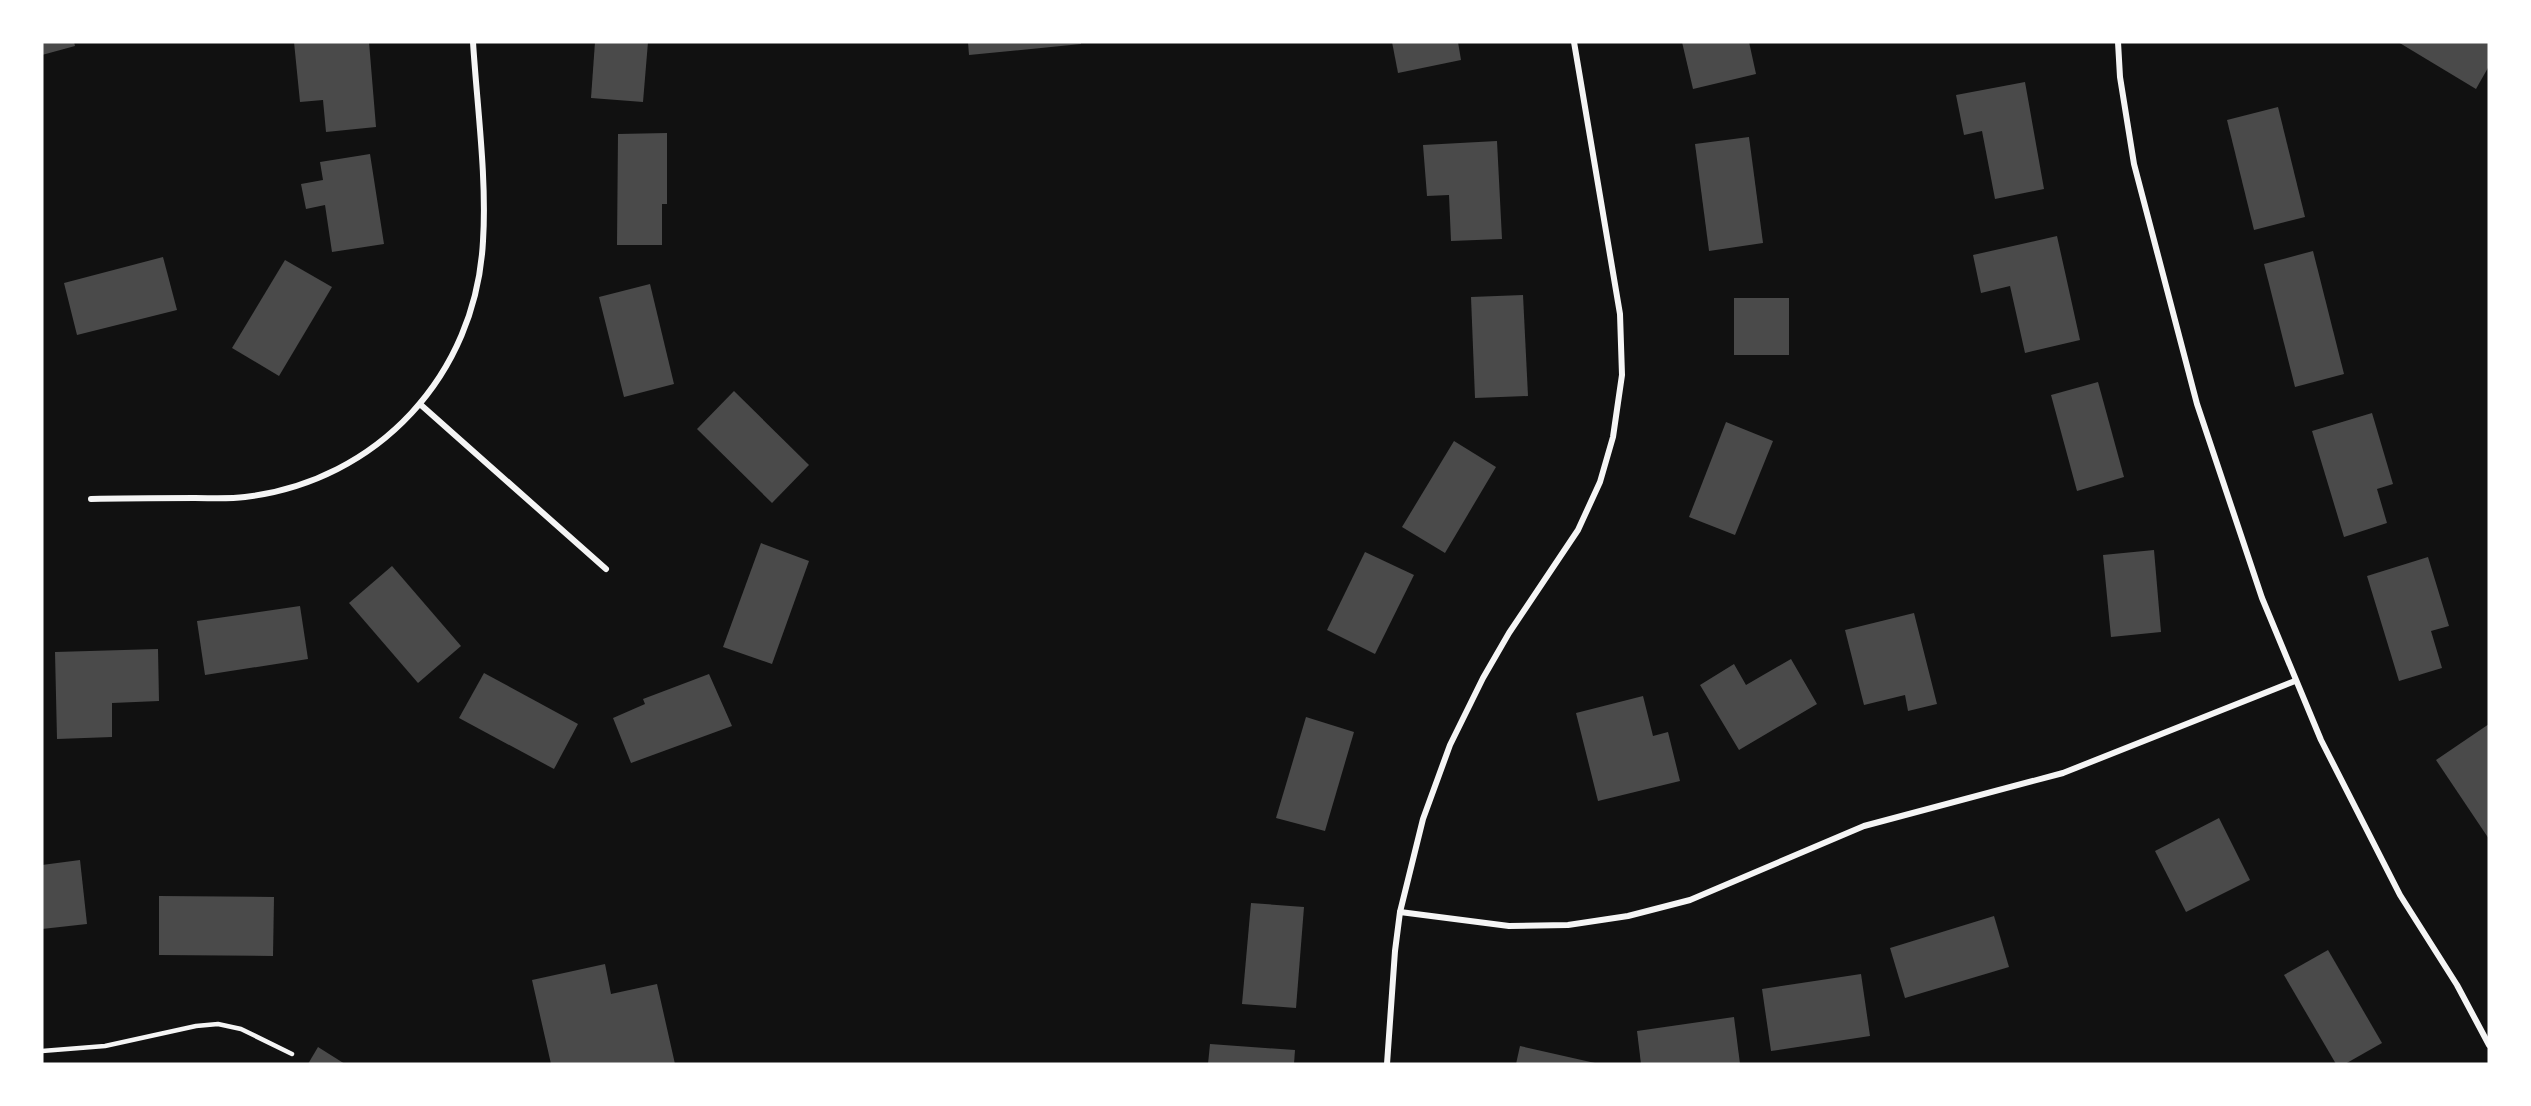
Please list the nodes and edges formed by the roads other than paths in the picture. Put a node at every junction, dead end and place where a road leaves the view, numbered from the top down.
1 (473, 42) edge
2 (1574, 42) edge
3 (2118, 42) edge
4 (421, 405) junction
5 (91, 499) dead end
6 (606, 569) dead end
7 (2295, 681) junction
8 (1400, 912) junction
9 (2489, 1046) edge
10 (42, 1051) edge
11 (292, 1054) dead end
12 (1388, 1064) edge

1 - 4 street
2 - 8 street
3 - 7 street
4 - 5 street
4 - 6 street
7 - 8 street
7 - 9 street
8 - 12 street
10 - 11 lane

